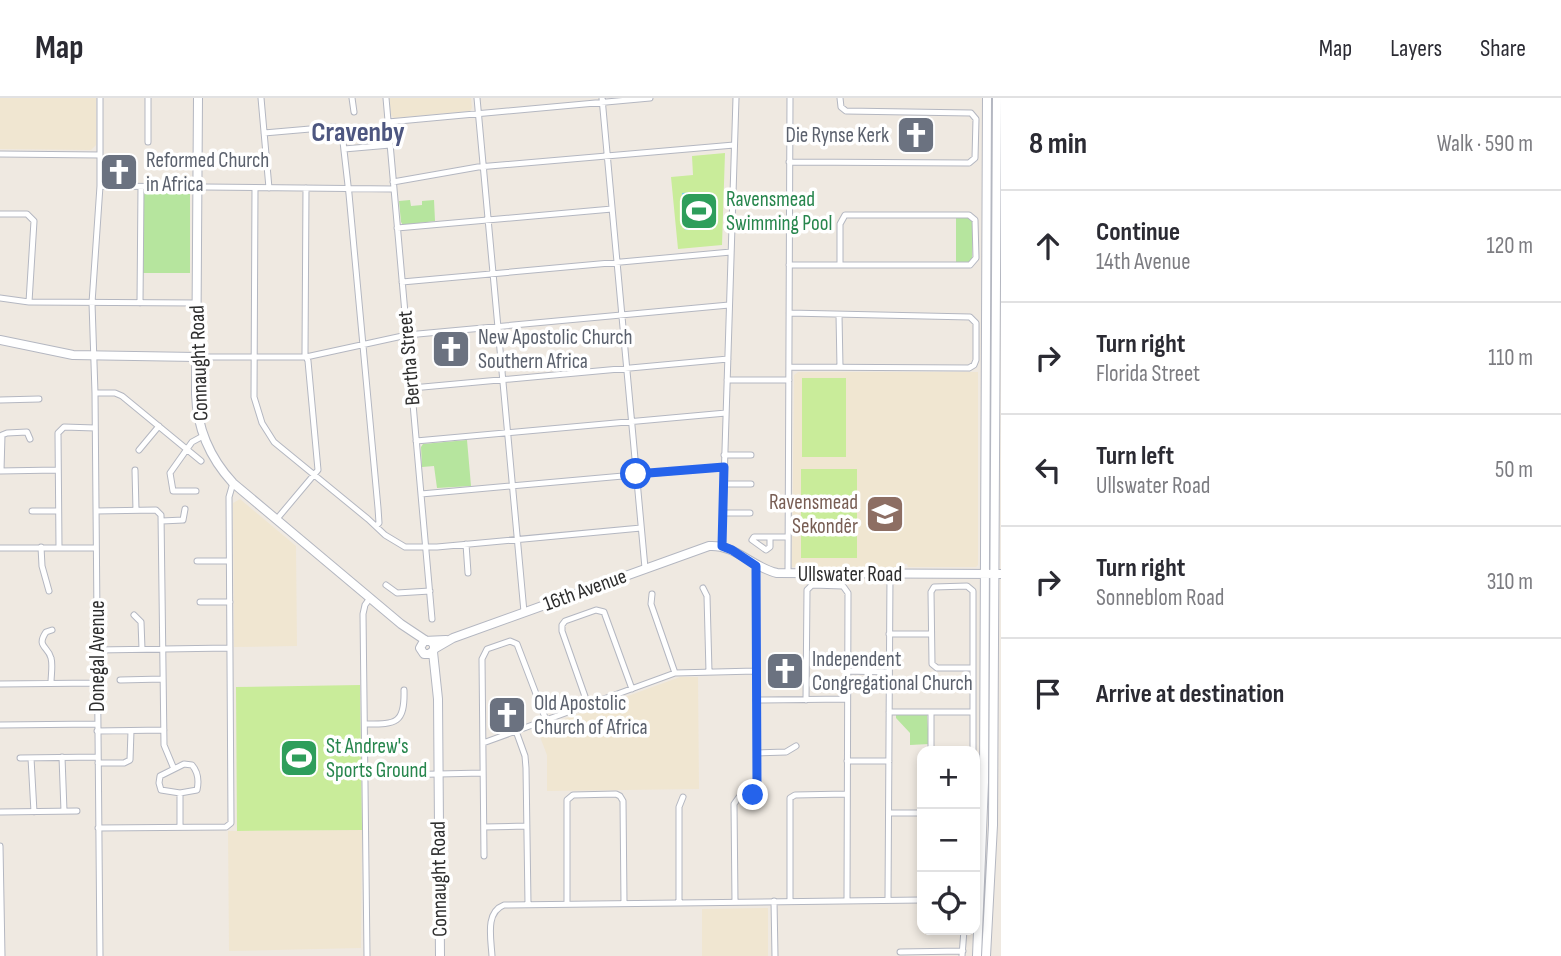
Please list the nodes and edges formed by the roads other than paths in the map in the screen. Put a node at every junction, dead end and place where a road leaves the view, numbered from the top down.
1 (100, 98) edge
2 (148, 98) edge
3 (198, 98) edge
4 (261, 98) edge
5 (352, 98) edge
6 (386, 98) edge
7 (477, 98) edge
8 (650, 98) edge
9 (736, 98) edge
10 (790, 98) edge
11 (841, 98) edge
12 (987, 98) edge
13 (997, 98) edge
14 (602, 100) edge
15 (354, 112) dead end
16 (478, 114) junction
17 (388, 122) junction
18 (264, 133) junction
19 (148, 142) dead end
20 (390, 145) junction
21 (734, 145) junction
22 (344, 149) junction
23 (0, 154) edge
24 (100, 155) junction
25 (607, 156) junction
26 (789, 162) junction
27 (994, 163) edge
28 (483, 167) junction
29 (393, 185) junction
30 (100, 187) junction
31 (141, 187) junction
32 (198, 187) junction
33 (255, 188) junction
34 (269, 188) junction
35 (306, 188) junction
36 (348, 188) junction
37 (612, 209) junction
38 (0, 214) edge
39 (488, 220) junction
40 (397, 228) junction
41 (731, 252) junction
42 (617, 262) junction
43 (789, 265) junction
44 (840, 265) junction
45 (492, 273) junction
46 (402, 282) junction
47 (0, 298) edge
48 (29, 302) junction
49 (92, 303) junction
50 (140, 303) junction
51 (197, 303) junction
52 (729, 305) junction
53 (789, 313) junction
54 (622, 314) junction
55 (839, 315) junction
56 (497, 327) junction
57 (407, 335) junction
58 (0, 343) edge
59 (363, 346) junction
60 (93, 356) junction
61 (196, 357) junction
62 (253, 357) junction
63 (306, 358) junction
64 (727, 359) junction
65 (789, 367) junction
66 (840, 367) junction
67 (627, 369) junction
68 (502, 380) junction
69 (727, 380) junction
70 (789, 380) junction
71 (412, 388) junction
72 (95, 393) junction
73 (39, 399) dead end
74 (0, 400) edge
75 (726, 413) junction
76 (632, 422) junction
77 (159, 426) junction
78 (95, 428) junction
79 (507, 433) junction
80 (203, 436) junction
81 (30, 439) dead end
82 (416, 441) junction
83 (187, 449) junction
84 (139, 450) dead end
85 (724, 455) junction
86 (751, 455) dead end
87 (201, 461) dead end
88 (724, 467) junction
89 (57, 470) junction
90 (135, 470) dead end
91 (0, 471) edge
92 (636, 474) junction
93 (314, 475) junction
94 (233, 483) junction
95 (724, 484) junction
96 (751, 484) dead end
97 (512, 486) junction
98 (196, 491) dead end
99 (421, 494) junction
100 (185, 509) dead end
101 (136, 510) junction
102 (32, 511) dead end
103 (58, 511) junction
104 (96, 511) junction
105 (723, 513) junction
106 (750, 513) dead end
107 (276, 520) junction
108 (162, 521) junction
109 (376, 526) junction
110 (641, 528) junction
111 (770, 537) dead end
112 (788, 537) junction
113 (516, 540) junction
114 (466, 544) junction
115 (722, 546) junction
116 (41, 547) junction
117 (59, 547) junction
118 (426, 547) junction
119 (0, 548) edge
120 (96, 548) junction
121 (197, 561) dead end
122 (229, 561) junction
123 (756, 566) junction
124 (645, 568) junction
125 (468, 573) dead end
126 (788, 574) junction
127 (890, 574) junction
128 (985, 574) junction
129 (998, 574) edge
130 (386, 585) dead end
131 (703, 588) dead end
132 (49, 591) dead end
133 (430, 591) junction
134 (652, 594) dead end
135 (370, 597) junction
136 (200, 602) dead end
137 (230, 602) junction
138 (524, 612) junction
139 (134, 615) dead end
140 (432, 619) dead end
141 (52, 630) dead end
142 (889, 634) junction
143 (931, 634) junction
144 (428, 647) junction
145 (230, 648) junction
146 (142, 649) junction
147 (97, 650) junction
148 (163, 650) junction
149 (973, 668) junction
150 (756, 671) junction
151 (847, 671) junction
152 (709, 672) junction
153 (889, 672) junction
154 (675, 673) junction
155 (163, 679) junction
156 (120, 680) dead end
157 (51, 683) junction
158 (97, 683) junction
159 (0, 684) edge
160 (632, 689) junction
161 (404, 690) dead end
162 (806, 699) junction
163 (847, 699) junction
164 (756, 700) junction
165 (588, 705) junction
166 (889, 712) junction
167 (931, 712) junction
168 (973, 712) junction
169 (546, 720) junction
170 (97, 724) junction
171 (365, 724) junction
172 (0, 725) edge
173 (164, 730) junction
174 (97, 731) junction
175 (131, 731) junction
176 (516, 731) junction
177 (483, 743) junction
178 (796, 746) dead end
179 (931, 746) edge
180 (973, 746) edge
181 (757, 753) junction
182 (62, 757) junction
183 (20, 758) dead end
184 (31, 758) junction
185 (98, 760) junction
186 (847, 761) junction
187 (889, 761) junction
188 (174, 769) junction
189 (483, 773) junction
190 (394, 775) dead end
191 (438, 775) junction
192 (180, 793) junction
193 (847, 794) junction
194 (683, 797) dead end
195 (64, 811) junction
196 (77, 811) dead end
197 (0, 812) edge
198 (34, 812) junction
199 (889, 813) junction
200 (917, 813) edge
201 (526, 826) junction
202 (180, 827) junction
203 (484, 827) junction
204 (98, 828) junction
205 (0, 846) edge
206 (484, 856) dead end
207 (888, 900) junction
208 (917, 900) edge
209 (774, 901) junction
210 (790, 901) junction
211 (846, 901) junction
212 (1, 902) edge
213 (679, 902) junction
214 (735, 902) junction
215 (624, 903) junction
216 (528, 904) junction
217 (567, 904) junction
218 (964, 935) edge
219 (900, 952) dead end
220 (962, 953) edge
221 (2, 956) edge
222 (100, 956) edge
223 (367, 956) edge
224 (440, 956) edge
225 (492, 956) edge
226 (775, 956) edge
227 (977, 956) edge
228 (986, 956) edge

1 - 24 street, Donegal Avenue
2 - 19 street
3 - 32 street, Connaught Road
4 - 18 street
5 - 15 street
6 - 17 street, Bertha Street
7 - 16 street
8 - 14 street
9 - 21 street
10 - 26 street
11 - 26 street
12 - 27 street
13 - 27 street
14 - 16 street
14 - 25 street
16 - 17 street
16 - 28 street
17 - 20 street, Bertha Street
18 - 22 street
18 - 34 street
20 - 22 street
20 - 29 street, Bertha Street
21 - 25 street
21 - 41 street
22 - 36 street
23 - 24 street
24 - 30 street, Donegal Avenue
25 - 28 street
25 - 37 street
26 - 43 street
27 - 128 street
27 - 129 street
28 - 29 street
28 - 39 street
29 - 36 street
29 - 40 street, Bertha Street
30 - 31 street
30 - 49 street, Donegal Avenue
31 - 32 street
31 - 50 street
32 - 33 street
32 - 51 street, Connaught Road
33 - 34 street
33 - 62 street
34 - 35 street
35 - 36 street
35 - 63 street
36 - 59 street
37 - 39 street
37 - 42 street
38 - 48 street
39 - 40 street
39 - 45 street
40 - 46 street, Bertha Street
41 - 42 street
41 - 52 street
42 - 45 street
42 - 54 street
43 - 44 street
43 - 53 street
44 - 44 street
45 - 46 street
45 - 56 street
46 - 57 street, Bertha Street
47 - 48 street
48 - 49 street
49 - 50 street
49 - 60 street, Donegal Avenue
50 - 51 street
51 - 61 street, Connaught Road
52 - 54 street
52 - 64 street
53 - 55 street
53 - 65 street
54 - 56 street
54 - 67 street
55 - 66 street
55 - 66 street
56 - 57 street
56 - 68 street
57 - 59 street
57 - 71 street, Bertha Street
58 - 60 street
59 - 63 street
59 - 109 street
60 - 61 street
60 - 72 street, Donegal Avenue
61 - 62 street
61 - 80 street, Connaught Road
62 - 63 street
62 - 93 street
63 - 93 street
64 - 67 street
64 - 69 street
65 - 66 street
65 - 70 street
67 - 68 street
67 - 76 street
68 - 71 street
68 - 79 street
69 - 70 street
69 - 75 street
70 - 112 street
71 - 82 street, Bertha Street
72 - 77 street
72 - 78 street, Donegal Avenue
73 - 74 street
75 - 76 street
75 - 85 street
76 - 79 street
76 - 92 street
77 - 83 street
77 - 84 street
78 - 89 street
78 - 104 street, Donegal Avenue
79 - 82 street
79 - 97 street
80 - 83 street
80 - 94 street, Connaught Road
81 - 91 street
82 - 99 street, Bertha Street
83 - 87 street
83 - 98 street
85 - 86 street
85 - 88 street
88 - 92 street
88 - 95 street
89 - 91 street
89 - 103 street
90 - 101 street
92 - 97 street
92 - 110 street
93 - 107 street
93 - 109 street
94 - 107 street, Connaught Road
94 - 122 street
95 - 96 street
95 - 105 street
97 - 99 street
97 - 113 street
99 - 118 street, Bertha Street
100 - 108 street
101 - 104 street
101 - 108 street
102 - 103 street
103 - 117 street
104 - 120 street, Donegal Avenue
105 - 106 street
105 - 115 street
107 - 135 street, Connaught Road
108 - 148 street
109 - 118 street
110 - 113 street
110 - 124 street
111 - 112 street
112 - 126 street
113 - 114 street
113 - 138 street
114 - 118 street
114 - 125 street
115 - 123 street, Ullswater Road
115 - 124 street, 16th Avenue
116 - 117 street
116 - 119 street
116 - 132 street
117 - 120 street
118 - 133 street, Bertha Street
120 - 147 street, Donegal Avenue
121 - 122 street
122 - 137 street
123 - 126 street, Ullswater Road
123 - 150 street
124 - 138 street, 16th Avenue
126 - 127 street, Ullswater Road
127 - 128 street, Ullswater Road
127 - 142 street
128 - 129 street, Ullswater Road
128 - 227 street
129 - 228 street
130 - 133 street
131 - 152 street
133 - 140 street, Bertha Street
134 - 154 street
135 - 144 street, Connaught Road
135 - 171 street
136 - 137 street
137 - 145 street
138 - 144 street, 16th Avenue
139 - 146 street
141 - 157 street
142 - 143 street
142 - 153 street
143 - 149 street
143 - 149 street
144 - 191 street, Connaught Road
145 - 148 street
145 - 202 street
146 - 147 street
146 - 148 street
147 - 158 street, Donegal Avenue
148 - 155 street
149 - 168 street
150 - 152 street
150 - 164 street
151 - 153 street
151 - 162 street
151 - 163 street
152 - 154 street
153 - 166 street
154 - 160 street
155 - 156 street
155 - 173 street
157 - 158 street
157 - 159 street
158 - 170 street, Donegal Avenue
160 - 165 street
160 - 165 street
161 - 171 street
162 - 163 street
162 - 164 street
163 - 186 street
164 - 181 street
165 - 169 street
166 - 167 street
166 - 187 street
167 - 168 street
167 - 179 street
168 - 180 street
169 - 176 street
169 - 177 street
170 - 172 street
170 - 174 street, Donegal Avenue
171 - 223 street
173 - 175 street
173 - 188 street
174 - 175 street
174 - 185 street, Donegal Avenue
175 - 185 street
176 - 177 street
176 - 201 street
177 - 189 street
178 - 181 street
181 - 214 street
182 - 184 street
182 - 185 street
182 - 195 street
183 - 184 street
184 - 198 street
185 - 204 street, Donegal Avenue
186 - 187 street
186 - 193 street
187 - 199 street
188 - 192 street
188 - 192 street
189 - 191 street
189 - 203 street
190 - 191 street
191 - 224 street, Connaught Road
192 - 202 street
193 - 210 street
193 - 211 street
194 - 213 street
195 - 196 street
195 - 198 street
197 - 198 street
199 - 200 street
199 - 207 street
201 - 203 street
201 - 216 street
202 - 204 street
203 - 206 street
204 - 222 street, Donegal Avenue
205 - 212 street
207 - 208 street
207 - 211 street
209 - 210 street
209 - 214 street
209 - 226 street
210 - 211 street
212 - 221 street
213 - 214 street
213 - 215 street
215 - 217 street
215 - 217 street
216 - 217 street
216 - 225 street
218 - 220 street
219 - 220 street

